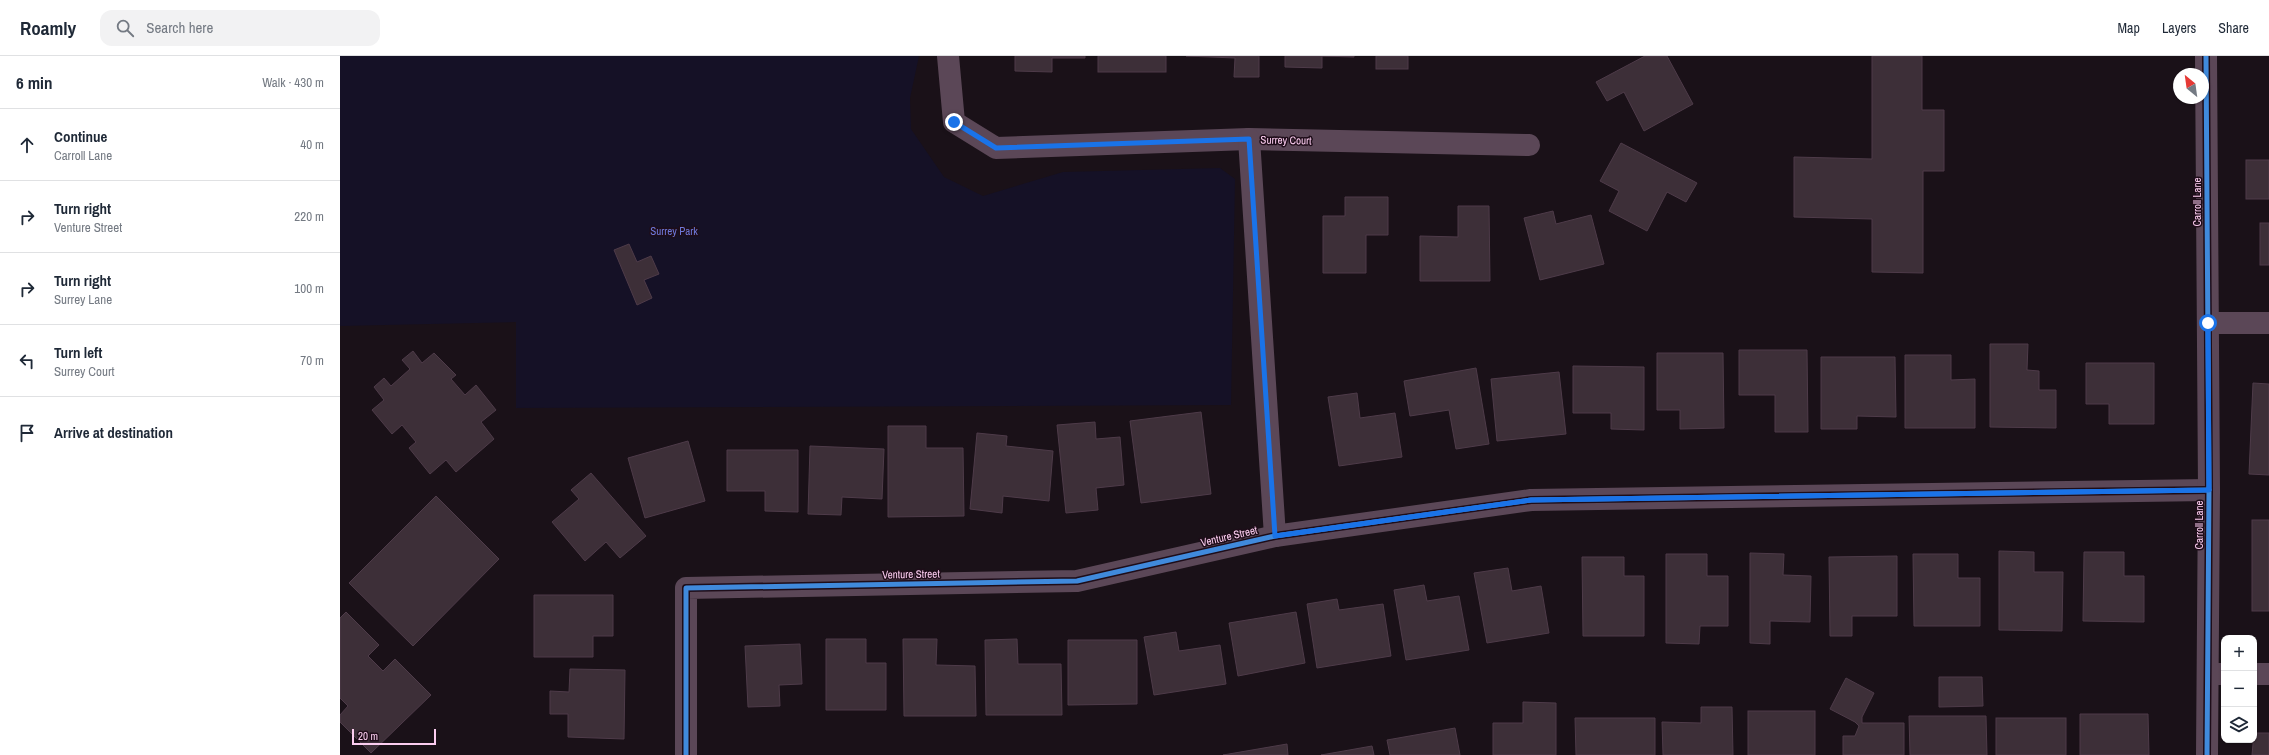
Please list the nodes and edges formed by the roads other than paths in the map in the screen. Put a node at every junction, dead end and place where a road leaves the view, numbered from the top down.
1 (948, 56) edge
2 (2206, 56) edge
3 (1249, 139) junction
4 (1529, 145) dead end
5 (2208, 323) junction
6 (2269, 323) edge
7 (2209, 490) junction
8 (1275, 536) junction
9 (2216, 674) edge
10 (2257, 674) edge
11 (2269, 674) edge
12 (686, 755) edge
13 (2207, 755) edge

1 - 3 street, Surrey Court
2 - 5 street, Carroll Lane
3 - 4 street, Surrey Court
3 - 8 street
5 - 6 street
5 - 7 street, Carroll Lane
7 - 8 street, Venture Street
7 - 9 street, Carroll Lane
8 - 12 street, Venture Street
9 - 13 street, Carroll Lane
10 - 11 street

